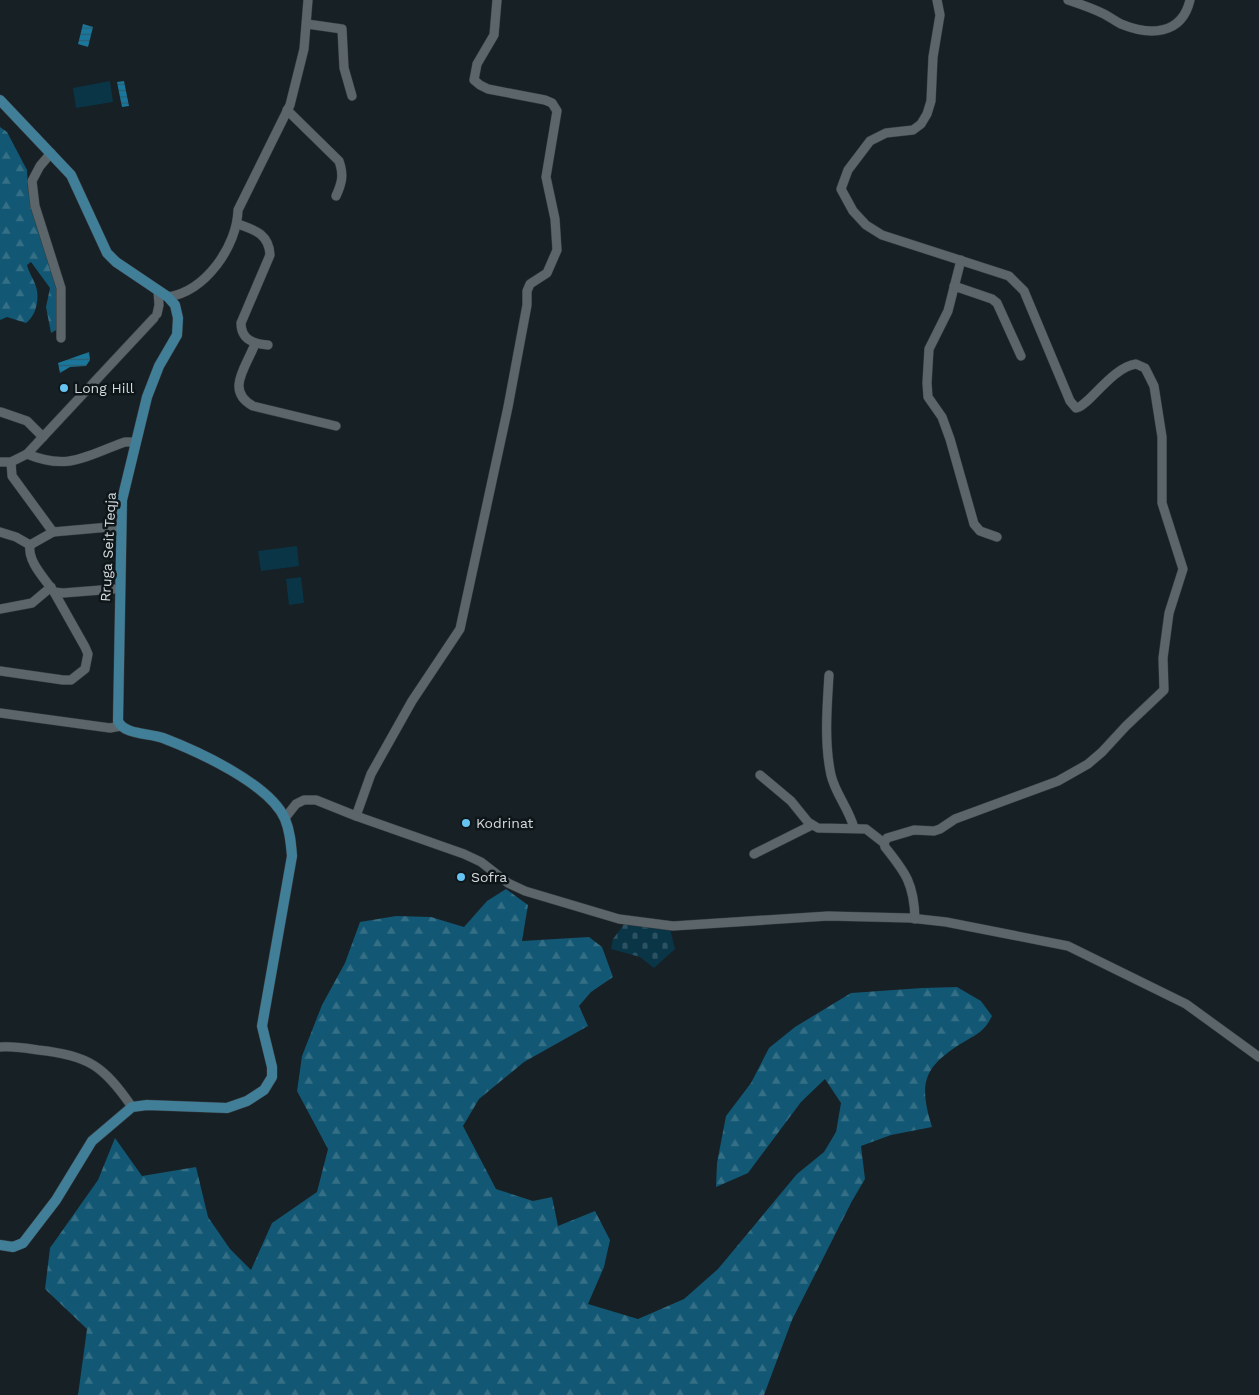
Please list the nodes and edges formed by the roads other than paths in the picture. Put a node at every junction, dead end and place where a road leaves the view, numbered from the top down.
1 (308, 0) edge
2 (498, 0) edge
3 (937, 0) edge
4 (1068, 0) edge
5 (1190, 0) edge
6 (307, 24) junction
7 (352, 96) dead end
8 (0, 100) edge
9 (287, 110) junction
10 (51, 153) junction
11 (336, 196) dead end
12 (238, 224) junction
13 (961, 260) junction
14 (954, 286) junction
15 (158, 290) junction
16 (168, 297) junction
17 (61, 338) dead end
18 (255, 344) junction
19 (268, 345) dead end
20 (1021, 356) dead end
21 (2, 412) dead end
22 (336, 426) dead end
23 (43, 437) junction
24 (134, 442) junction
25 (27, 454) junction
26 (0, 462) edge
27 (11, 462) junction
28 (121, 526) junction
29 (0, 532) edge
30 (53, 532) junction
31 (997, 537) dead end
32 (30, 545) junction
33 (52, 589) junction
34 (114, 589) dead end
35 (0, 609) edge
36 (0, 671) edge
37 (829, 675) dead end
38 (0, 713) edge
39 (121, 726) junction
40 (760, 775) dead end
41 (356, 816) junction
42 (284, 818) junction
43 (812, 824) junction
44 (854, 828) junction
45 (884, 843) junction
46 (754, 854) dead end
47 (915, 918) junction
48 (0, 1047) edge
49 (1259, 1057) edge
50 (132, 1107) junction
51 (0, 1245) edge

1 - 6 street
2 - 41 street
3 - 13 street
4 - 5 street
6 - 7 street
6 - 9 street
8 - 10 main road
9 - 11 street
9 - 12 street
10 - 15 main road
10 - 17 street
12 - 16 street
12 - 18 street
13 - 14 street
13 - 45 street
14 - 20 street
14 - 31 street
15 - 16 main road
15 - 23 street
16 - 24 main road, Rruga Seit Teqja
18 - 19 street
18 - 22 street
21 - 23 street
23 - 25 street
24 - 25 street
24 - 28 main road, Rruga Seit Teqja
25 - 27 street
26 - 27 street
27 - 30 street
28 - 30 street
28 - 39 main road, Rruga Seit Teqja
29 - 32 street
30 - 32 street
32 - 33 street
33 - 34 street
33 - 35 street
33 - 36 street
37 - 44 street
38 - 39 street
39 - 42 main road
40 - 43 street
41 - 42 street
41 - 47 street
42 - 50 main road
43 - 44 street
43 - 46 street
44 - 45 street
45 - 47 street
47 - 49 street
48 - 50 street
50 - 51 main road

